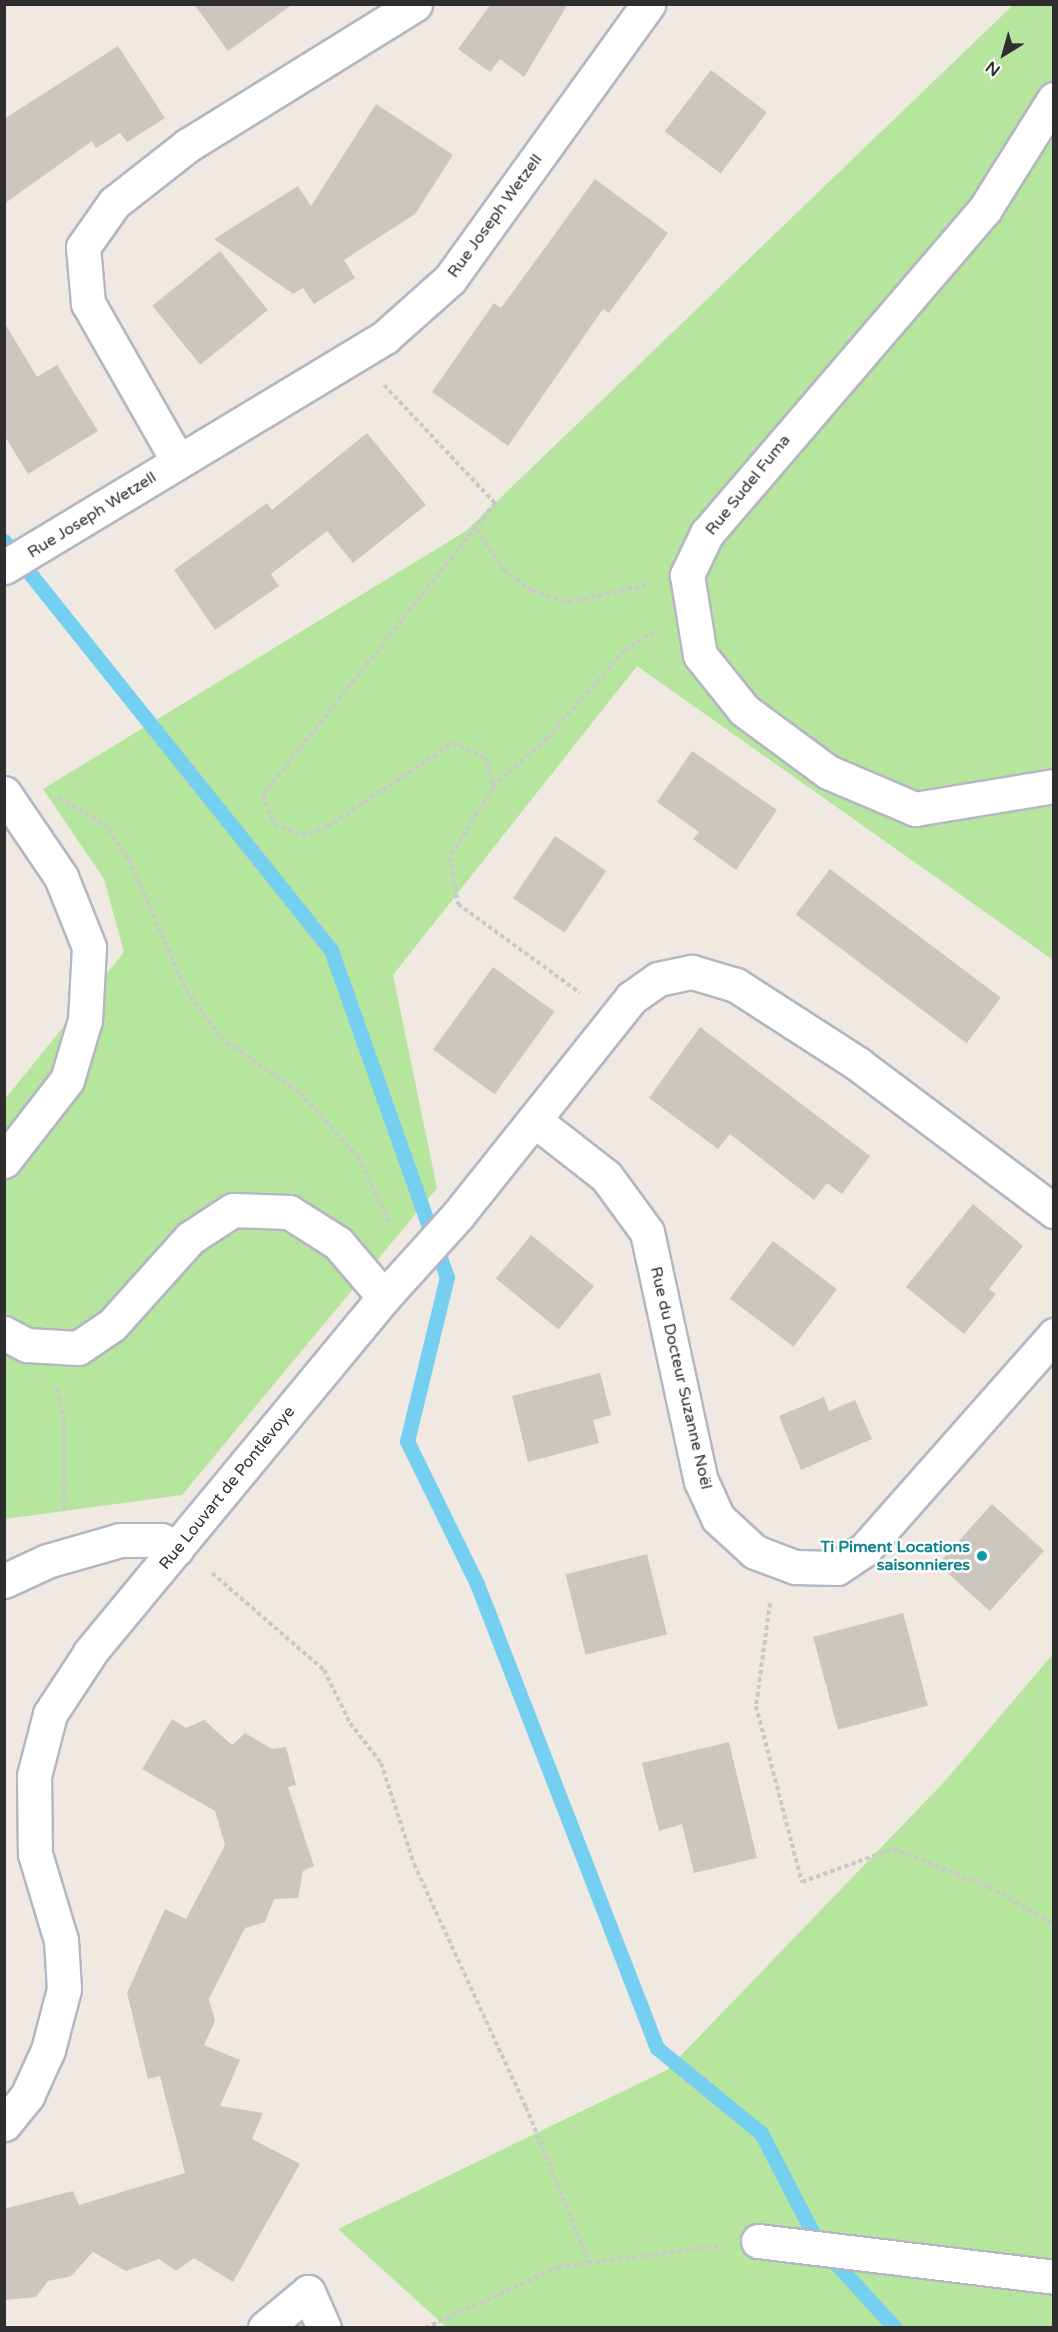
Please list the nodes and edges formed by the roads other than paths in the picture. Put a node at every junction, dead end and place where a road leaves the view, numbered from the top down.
1 (415, 4) edge
2 (648, 4) edge
3 (1053, 99) edge
4 (178, 461) junction
5 (4, 567) edge
6 (1053, 786) edge
7 (4, 793) edge
8 (534, 1120) junction
9 (4, 1161) edge
10 (1053, 1211) edge
11 (384, 1297) junction
12 (4, 1333) edge
13 (1053, 1335) edge
14 (178, 1547) junction
15 (4, 1581) edge
16 (4, 2124) edge
17 (758, 2241) road end
18 (1053, 2277) edge
19 (266, 2328) edge
20 (324, 2328) edge

1 - 4 street
2 - 4 street, Rue Joseph Wetzell
3 - 6 street, Rue Sudel Fuma
4 - 5 street, Rue Joseph Wetzell
7 - 9 street
8 - 10 street
8 - 11 street
8 - 13 street, Rue du Docteur Suzanne Noël
11 - 12 street
11 - 14 street, Rue Louvart de Pontlevoye
14 - 15 street
14 - 16 street, Rue Louvart de Pontlevoye
17 - 18 street
19 - 20 street

